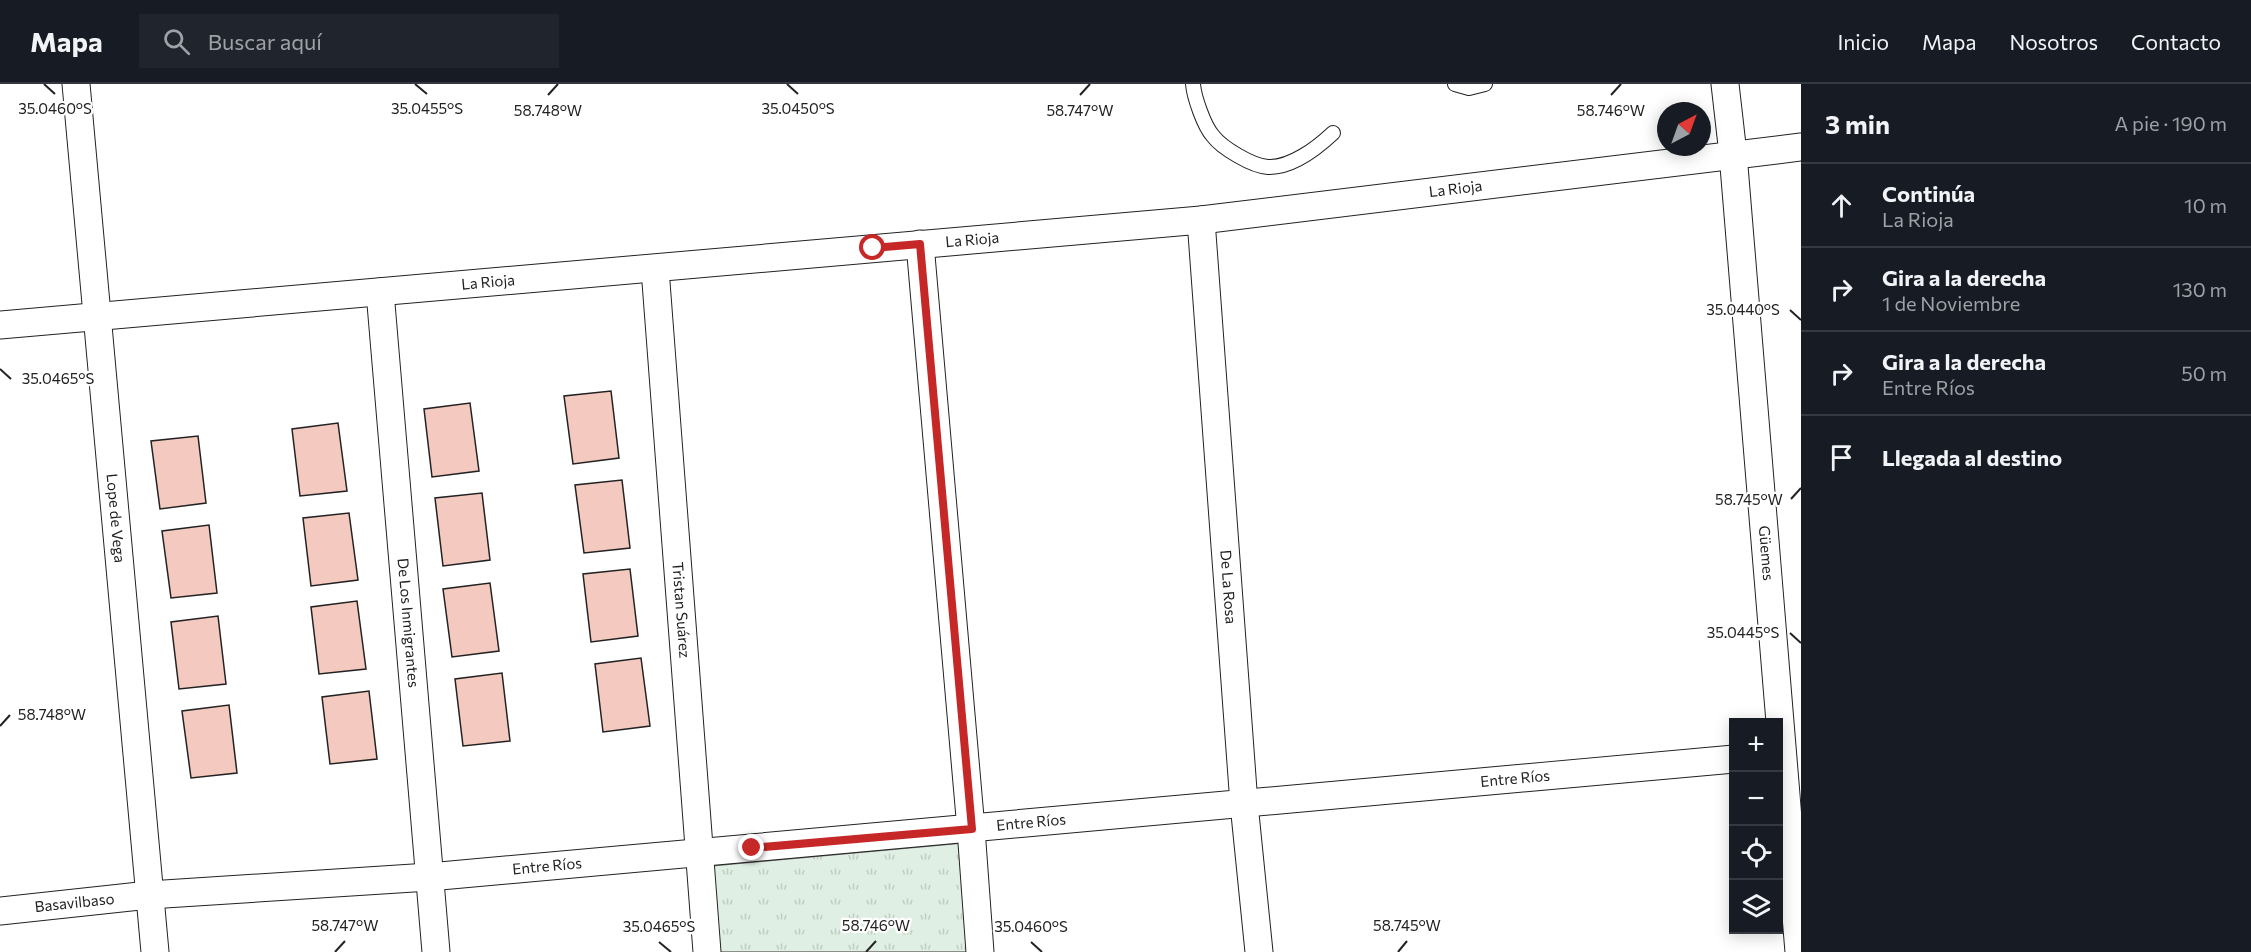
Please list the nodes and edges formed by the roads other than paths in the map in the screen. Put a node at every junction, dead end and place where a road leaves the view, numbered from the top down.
1 (76, 84) edge
2 (1193, 84) edge
3 (1455, 84) edge
4 (1485, 84) edge
5 (1725, 84) edge
6 (1333, 133) dead end
7 (1801, 147) edge
8 (1732, 154) junction
9 (1201, 220) junction
10 (920, 244) junction
11 (655, 268) junction
12 (380, 292) junction
13 (97, 315) junction
14 (0, 325) edge
15 (1788, 754) edge
16 (1729, 759) edge
17 (1245, 804) junction
18 (972, 829) junction
19 (699, 852) junction
20 (429, 877) junction
21 (149, 895) junction
22 (0, 911) edge
23 (155, 952) edge
24 (436, 952) edge
25 (707, 952) edge
26 (980, 952) edge
27 (1259, 952) edge
28 (1799, 952) edge

1 - 13 street, Lope de Vega
2 - 6 lane
3 - 4 lane
5 - 8 street, Güemes
7 - 8 street, La Rioja
8 - 9 street, La Rioja
8 - 15 street, Güemes
9 - 10 street, La Rioja
9 - 17 street, De La Rosa
10 - 11 street, La Rioja
10 - 18 street
11 - 12 street, La Rioja
11 - 19 street, Tristan Suárez
12 - 13 street, La Rioja
12 - 20 street, De Los Inmigrantes
13 - 14 street, La Rioja
13 - 21 street, Lope de Vega
15 - 28 street, Güemes
16 - 17 street, Entre Ríos
17 - 18 street, Entre Ríos
17 - 27 street, De La Rosa
18 - 19 street, Entre Ríos
18 - 26 street
19 - 20 street, Entre Ríos
19 - 25 street, Tristan Suárez
20 - 21 street, Entre Ríos
20 - 24 street, De Los Inmigrantes
21 - 22 street, Basavilbaso
21 - 23 street, Lope de Vega

